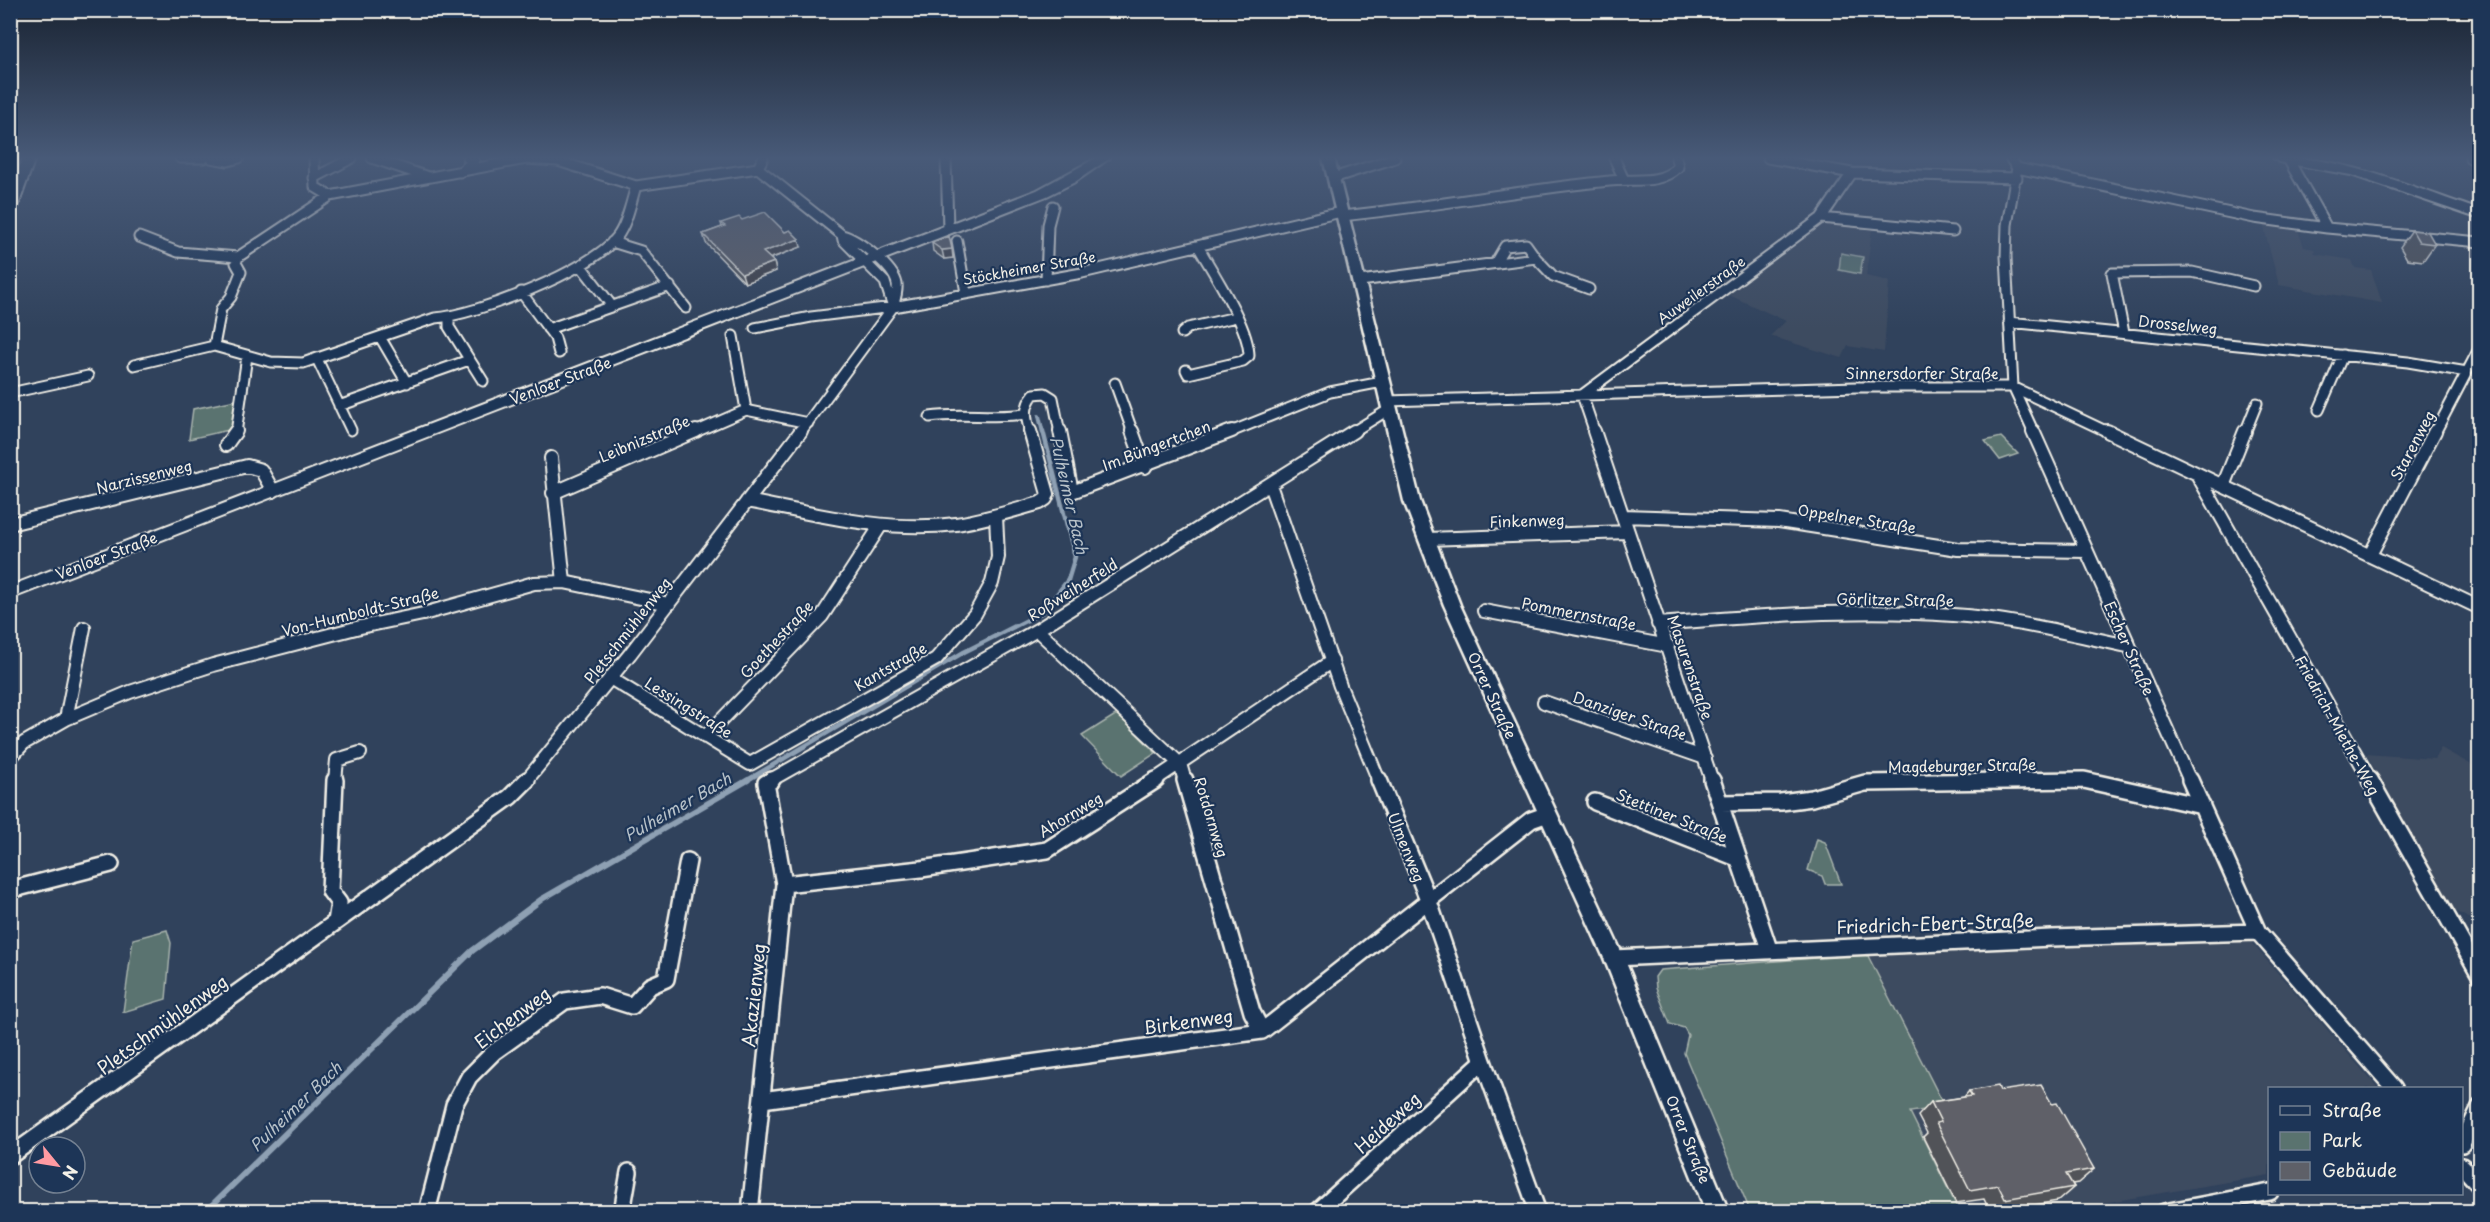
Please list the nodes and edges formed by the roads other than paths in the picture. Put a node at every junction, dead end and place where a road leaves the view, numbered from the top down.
1 (301, 215) edge
2 (625, 215) edge
3 (817, 215) edge
4 (948, 215) edge
5 (984, 215) edge
6 (1051, 215) edge
7 (1336, 215) edge
8 (1341, 215) edge
9 (1823, 215) edge
10 (2008, 215) edge
11 (2240, 215) edge
12 (2319, 215) edge
13 (1821, 218) junction
14 (2326, 228) junction
15 (948, 229) junction
16 (1953, 231) dead end
17 (139, 237) dead end
18 (957, 241) dead end
19 (612, 242) junction
20 (2480, 242) edge
21 (1198, 246) junction
22 (238, 257) junction
23 (1536, 258) junction
24 (871, 260) junction
25 (1495, 263) junction
26 (581, 266) junction
27 (1046, 280) junction
28 (1360, 281) junction
29 (670, 286) junction
30 (2253, 286) dead end
31 (1589, 289) dead end
32 (520, 292) junction
33 (966, 293) junction
34 (612, 306) junction
35 (893, 307) junction
36 (686, 308) dead end
37 (449, 317) junction
38 (1236, 317) junction
39 (2009, 322) junction
40 (755, 328) dead end
41 (548, 329) junction
42 (1182, 333) dead end
43 (2124, 333) junction
44 (733, 336) dead end
45 (380, 337) junction
46 (214, 346) junction
47 (2479, 348) edge
48 (559, 353) dead end
49 (247, 356) junction
50 (2343, 356) junction
51 (317, 359) junction
52 (469, 360) junction
53 (134, 365) dead end
54 (1186, 370) dead end
55 (2467, 372) junction
56 (88, 376) dead end
57 (483, 381) dead end
58 (1382, 381) junction
59 (407, 382) junction
60 (1115, 383) dead end
61 (2013, 387) junction
62 (10, 393) edge
63 (1582, 395) junction
64 (2257, 403) dead end
65 (1387, 405) junction
66 (339, 406) junction
67 (746, 410) junction
68 (2319, 410) dead end
69 (1025, 414) junction
70 (930, 417) dead end
71 (807, 423) junction
72 (351, 430) dead end
73 (226, 445) dead end
74 (551, 458) dead end
75 (1145, 467) junction
76 (2197, 474) junction
77 (1270, 485) junction
78 (2223, 486) junction
79 (273, 491) junction
80 (553, 493) junction
81 (747, 501) junction
82 (996, 516) junction
83 (1623, 516) junction
84 (10, 524) edge
85 (881, 525) junction
86 (1628, 532) junction
87 (1427, 539) junction
88 (2086, 551) junction
89 (2370, 555) junction
90 (564, 582) junction
91 (10, 592) edge
92 (669, 604) junction
93 (2480, 608) edge
94 (1484, 611) dead end
95 (1658, 624) junction
96 (84, 628) dead end
97 (1037, 630) junction
98 (1668, 646) junction
99 (2128, 646) junction
100 (1332, 660) junction
101 (610, 678) junction
102 (1544, 702) dead end
103 (66, 719) junction
104 (705, 737) junction
105 (360, 753) dead end
106 (10, 758) edge
107 (1705, 758) junction
108 (750, 764) joint
109 (1180, 764) junction
110 (766, 783) joint
111 (1595, 802) dead end
112 (1720, 803) junction
113 (2202, 806) junction
114 (1548, 814) junction
115 (1737, 858) junction
116 (688, 861) dead end
117 (111, 864) dead end
118 (784, 884) junction
119 (10, 890) edge
120 (1428, 899) junction
121 (336, 922) junction
122 (2258, 932) junction
123 (1769, 949) junction
124 (1614, 958) junction
125 (2480, 975) edge
126 (1262, 1031) junction
127 (1483, 1061) junction
128 (2392, 1087) edge
129 (762, 1100) junction
130 (2480, 1107) edge
131 (2463, 1142) edge
132 (10, 1156) edge
133 (2463, 1167) edge
134 (629, 1172) dead end
135 (2480, 1186) edge
136 (2268, 1192) edge
137 (427, 1212) edge
138 (622, 1212) edge
139 (750, 1212) edge
140 (1317, 1212) edge
141 (1538, 1212) edge
142 (1718, 1212) edge
143 (2164, 1212) edge

1 - 22 street
2 - 19 street
3 - 24 street
4 - 15 street
5 - 15 main road, Venloer Straße
6 - 27 street
7 - 21 street, Stöckheimer Straße
8 - 28 street, Orrer Straße
9 - 13 street, Auweilerstraße
10 - 39 street, Escher Straße
11 - 14 street
12 - 14 street
13 - 16 street
13 - 63 street, Auweilerstraße
14 - 20 street
15 - 24 main road, Venloer Straße
17 - 22 street
18 - 33 street
19 - 26 street
19 - 29 street
21 - 27 street, Stöckheimer Straße
21 - 38 street
22 - 46 street
23 - 25 street
23 - 25 street
23 - 31 street
24 - 35 street
24 - 79 main road, Venloer Straße
25 - 28 street
26 - 32 street
26 - 34 street
27 - 33 street, Stöckheimer Straße
28 - 58 street, Orrer Straße
29 - 34 street
29 - 36 street
30 - 43 street
32 - 37 street
32 - 41 street
33 - 35 street, Stöckheimer Straße
34 - 41 street
35 - 40 street, Stöckheimer Straße
35 - 71 street, Pletschmühlenweg
37 - 45 street
37 - 52 street
38 - 42 street
38 - 54 street
39 - 43 street, Drosselweg
39 - 61 street, Escher Straße
41 - 48 street
43 - 50 street, Drosselweg
44 - 67 street
45 - 51 street
45 - 59 street
46 - 49 street
46 - 53 street
47 - 55 street, Starenweg
49 - 51 street
49 - 73 street
50 - 55 street, Drosselweg
50 - 68 street
51 - 66 street
52 - 57 street
52 - 59 street
55 - 89 street, Starenweg
56 - 62 street
58 - 65 street, Orrer Straße
58 - 75 street, Im Büngertchen
59 - 66 street
60 - 75 street
61 - 63 street, Sinnersdorfer Straße
61 - 76 street, Sinnersdorfer Straße
61 - 88 street, Escher Straße
63 - 65 street, Sinnersdorfer Straße
63 - 83 street, Masurenstraße
64 - 78 street
65 - 77 street, Roßweiherfeld
65 - 87 street, Orrer Straße
66 - 72 street
67 - 71 street
67 - 80 street, Leibnizstraße
69 - 70 street
69 - 75 street, Im Büngertchen
69 - 82 street
71 - 81 street, Pletschmühlenweg
74 - 80 street
76 - 78 street, Sinnersdorfer Straße
76 - 125 street, Friedrich-Miethe-Weg
77 - 97 street, Roßweiherfeld
77 - 100 street, Ulmenweg
78 - 89 street, Sinnersdorfer Straße
79 - 84 street, Narzissenweg
79 - 91 main road, Venloer Straße
80 - 90 street
81 - 85 street
81 - 92 street, Pletschmühlenweg
82 - 85 street
82 - 108 street, Kantstraße
83 - 86 street, Masurenstraße
83 - 88 street, Oppelner Straße
85 - 104 street, Goethestraße
86 - 87 street, Finkenweg
86 - 95 street, Masurenstraße
87 - 114 street, Orrer Straße
88 - 99 street, Escher Straße
89 - 93 street, Sinnersdorfer Straße
90 - 92 street, Von-Humboldt-Straße
90 - 103 street, Von-Humboldt-Straße
92 - 101 street, Pletschmühlenweg
94 - 98 street, Pommernstraße
95 - 98 street, Masurenstraße
95 - 99 street, Görlitzer Straße
96 - 103 street
97 - 109 street, Rotdornweg
97 - 110 street, Roßweiherfeld
98 - 107 street, Masurenstraße
99 - 113 street, Escher Straße
100 - 109 street, Ahornweg
100 - 120 street, Ulmenweg
101 - 104 street, Lessingstraße
101 - 121 street, Pletschmühlenweg
102 - 107 street, Danziger Straße
103 - 106 street, Von-Humboldt-Straße
104 - 108 street, Lessingstraße
105 - 121 street
107 - 112 street, Masurenstraße
109 - 118 street, Ahornweg
109 - 126 street, Rotdornweg
110 - 118 street, Akazienweg
111 - 115 street, Stettiner Straße
112 - 113 street, Magdeburger Straße
112 - 115 street, Masurenstraße
113 - 122 street, Escher Straße
114 - 120 street
114 - 124 street, Orrer Straße
115 - 123 street, Masurenstraße
116 - 137 street, Eichenweg
117 - 119 street
118 - 129 street, Akazienweg
120 - 126 street
120 - 127 street, Ulmenweg
121 - 132 street, Pletschmühlenweg
122 - 123 street, Friedrich-Ebert-Straße
122 - 128 street, Escher Straße
123 - 124 street, Friedrich-Ebert-Straße
124 - 142 street, Orrer Straße
126 - 129 street, Birkenweg
127 - 140 street, Heideweg
127 - 141 street, Ulmenweg
129 - 139 street, Akazienweg
130 - 131 street
133 - 135 street
134 - 138 street
136 - 143 street

